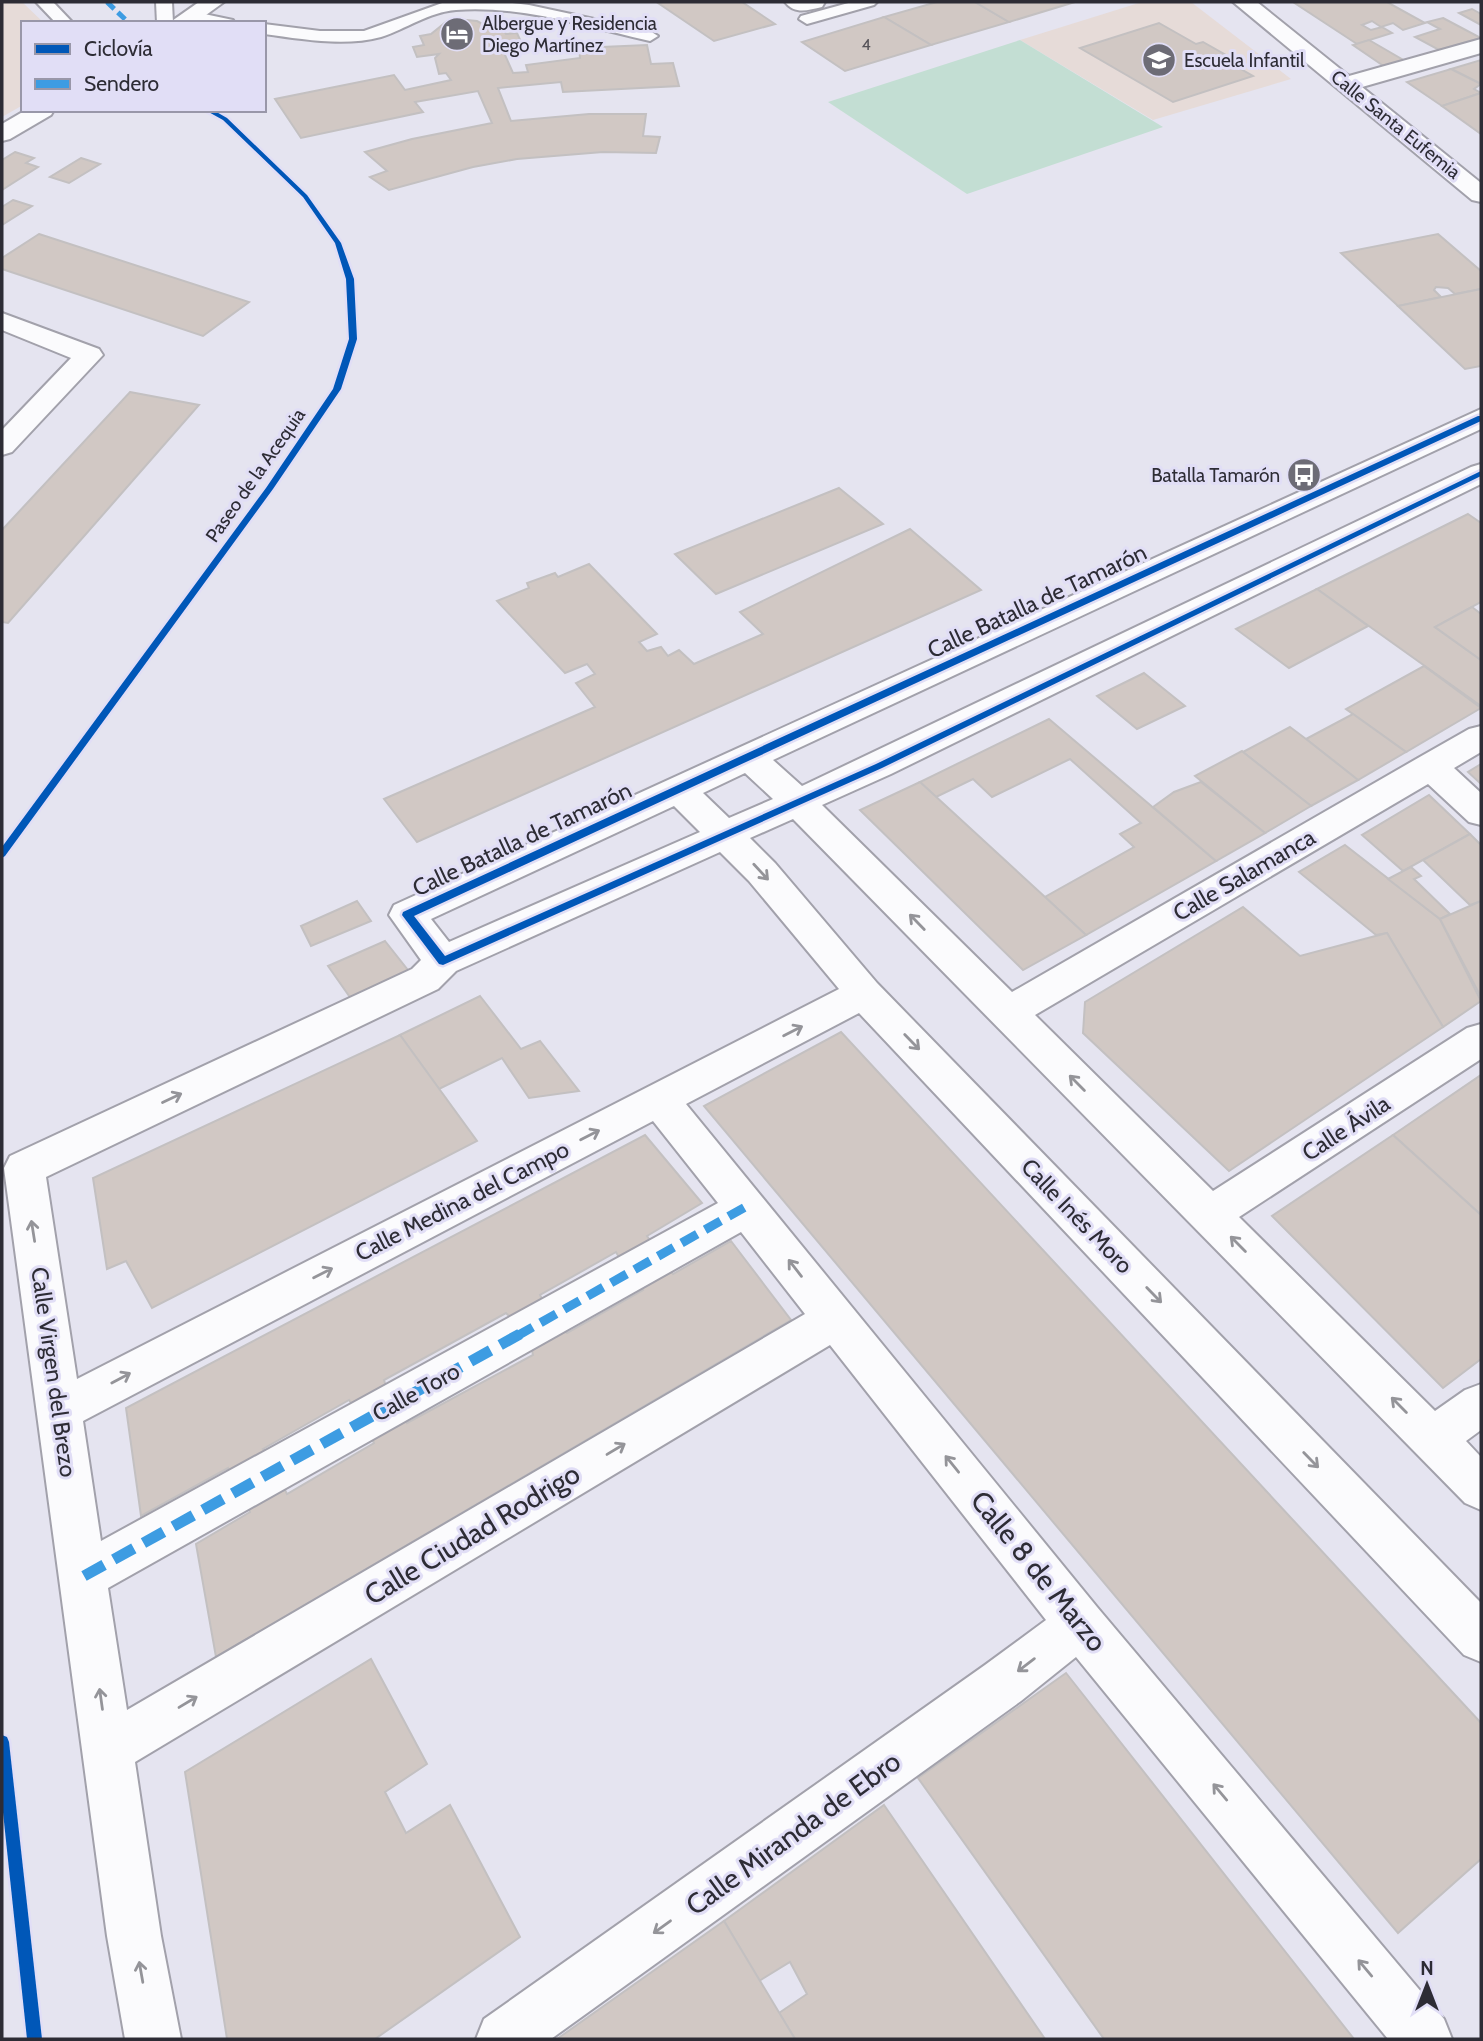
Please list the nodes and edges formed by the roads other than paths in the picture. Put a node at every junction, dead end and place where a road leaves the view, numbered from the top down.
1 (44, 2) edge
2 (163, 2) edge
3 (213, 2) edge
4 (869, 2) edge
5 (1244, 2) edge
6 (806, 8) edge
7 (185, 20) edge
8 (63, 21) edge
9 (165, 21) edge
10 (266, 29) edge
11 (650, 36) dead end
12 (1481, 46) edge
13 (1348, 84) junction
14 (40, 112) edge
15 (2, 134) edge
16 (1481, 195) edge
17 (2, 321) edge
18 (1481, 418) edge
19 (2, 446) edge
20 (1481, 473) edge
21 (1481, 737) edge
22 (748, 756) junction
23 (1430, 766) junction
24 (678, 789) junction
25 (798, 803) junction
26 (1481, 813) edge
27 (726, 836) junction
28 (443, 961) junction
29 (864, 993) junction
30 (1007, 1013) junction
31 (1481, 1039) edge
32 (659, 1099) junction
33 (747, 1206) junction
34 (1209, 1215) junction
35 (835, 1319) junction
36 (1481, 1404) edge
37 (61, 1410) junction
38 (1432, 1439) junction
39 (1481, 1488) edge
40 (83, 1576) junction
41 (1080, 1624) junction
42 (1481, 1638) edge
43 (108, 1748) junction
44 (153, 2039) edge
45 (505, 2039) edge
46 (1424, 2039) edge

1 - 8 lane
2 - 9 lane
3 - 7 street
4 - 6 lane
5 - 13 street, Calle Santa Eufemia
10 - 11 lane
12 - 13 street
13 - 16 street, Calle Santa Eufemia
14 - 15 street
17 - 19 street
18 - 22 street, Calle Batalla de Tamarón
20 - 25 street
21 - 23 street, Calle Salamanca
22 - 24 street, Calle Batalla de Tamarón
22 - 25 street
23 - 26 street
23 - 30 street, Calle Salamanca
24 - 27 street, Calle Inés Moro
24 - 28 street, Calle Batalla de Tamarón
25 - 27 street
30 -> 25 street
27 - 28 street
27 -> 29 street, Calle Inés Moro
37 -> 28 street, Calle Virgen del Brezo
32 -> 29 street, Calle Medina del Campo
29 -> 42 street, Calle Inés Moro
34 -> 30 street
31 - 34 street, Calle Ávila
32 - 33 street, Calle 8 de Marzo
37 -> 32 street, Calle Medina del Campo
35 -> 33 street, Calle 8 de Marzo
33 - 40 street, Calle Toro
38 -> 34 street
41 -> 35 street, Calle 8 de Marzo
43 -> 35 street, Calle Ciudad Rodrigo
36 - 38 street
37 - 40 street, Calle Virgen del Brezo
38 - 39 street
43 -> 40 street, Calle Virgen del Brezo
41 -> 45 street, Calle Miranda de Ebro
46 -> 41 street, Calle 8 de Marzo
44 -> 43 street, Calle Virgen del Brezo

